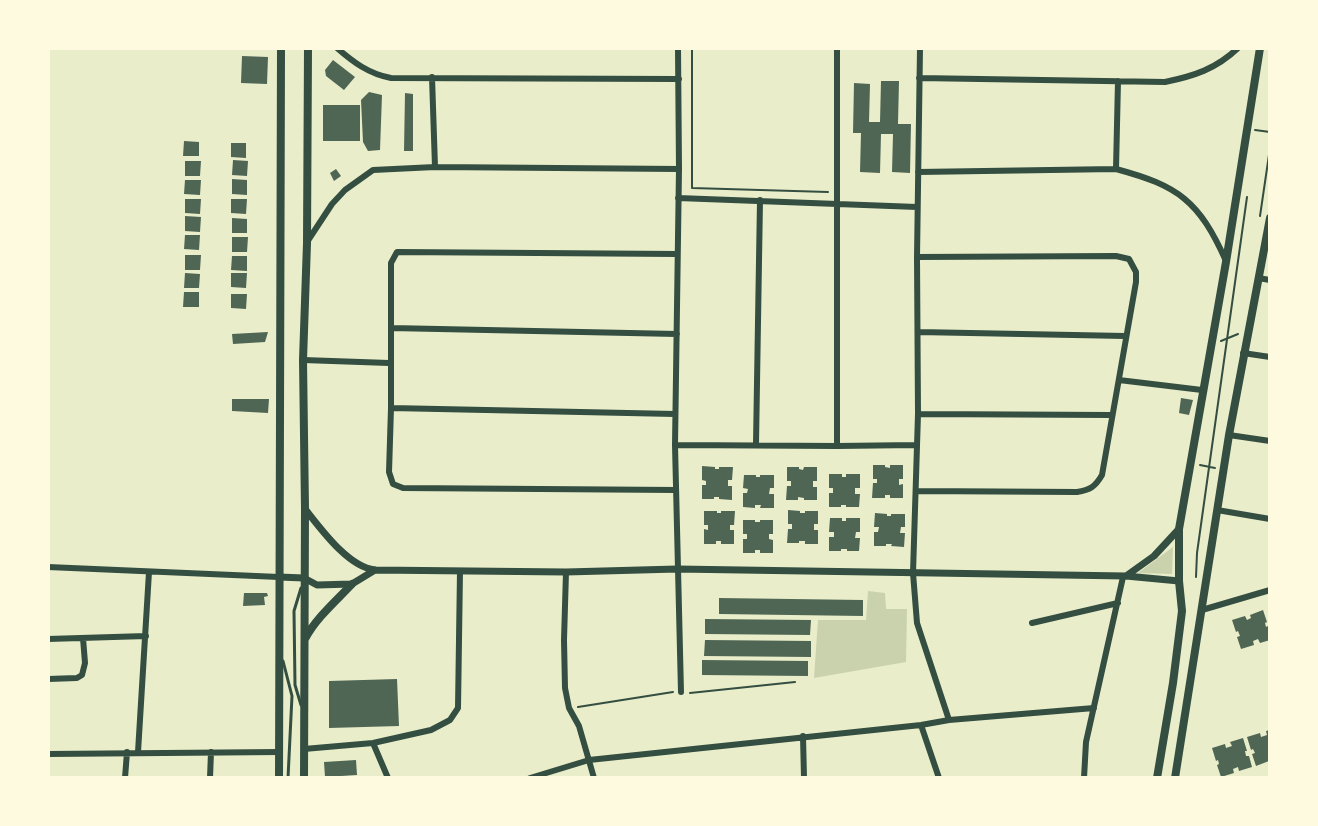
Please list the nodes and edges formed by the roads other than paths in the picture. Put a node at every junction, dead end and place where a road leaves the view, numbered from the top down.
1 (281, 48) edge
2 (308, 48) edge
3 (337, 48) edge
4 (678, 48) edge
5 (837, 48) edge
6 (920, 48) edge
7 (1238, 48) edge
8 (1260, 48) edge
9 (432, 77) junction
10 (919, 78) junction
11 (679, 79) junction
12 (1118, 81) junction
13 (435, 167) junction
14 (679, 169) junction
15 (1116, 169) junction
16 (918, 172) junction
17 (678, 198) junction
18 (760, 200) junction
19 (836, 204) junction
20 (917, 207) junction
21 (1270, 218) edge
22 (307, 243) junction
23 (677, 254) junction
24 (916, 257) junction
25 (1226, 262) junction
26 (1258, 278) junction
27 (1270, 280) edge
28 (391, 328) junction
29 (918, 332) junction
30 (677, 334) junction
31 (1125, 336) junction
32 (1243, 353) junction
33 (1270, 357) edge
34 (303, 360) junction
35 (389, 363) junction
36 (1119, 380) junction
37 (1202, 390) junction
38 (391, 408) junction
39 (675, 414) junction
40 (918, 414) junction
41 (1111, 415) junction
42 (1229, 435) junction
43 (1270, 441) edge
44 (756, 444) junction
45 (675, 445) junction
46 (915, 445) junction
47 (837, 447) junction
48 (676, 490) junction
49 (916, 491) junction
50 (305, 509) junction
51 (1217, 510) junction
52 (1270, 519) edge
53 (1179, 529) junction
54 (48, 567) edge
55 (678, 569) junction
56 (375, 570) junction
57 (149, 572) junction
58 (459, 572) junction
59 (566, 572) junction
60 (913, 573) junction
61 (279, 577) junction
62 (1125, 577) junction
63 (304, 578) junction
64 (1179, 581) junction
65 (352, 584) junction
66 (1270, 590) edge
67 (1118, 603) junction
68 (1202, 609) junction
69 (1032, 623) dead end
70 (146, 636) junction
71 (83, 638) junction
72 (48, 639) edge
73 (304, 642) junction
74 (280, 653) junction
75 (48, 679) edge
76 (681, 692) dead end
77 (1094, 708) junction
78 (304, 715) junction
79 (948, 720) junction
80 (921, 725) junction
81 (803, 736) junction
82 (373, 743) junction
83 (304, 749) junction
84 (127, 752) junction
85 (138, 752) junction
86 (211, 752) junction
87 (280, 752) junction
88 (48, 754) edge
89 (589, 760) junction
90 (125, 778) edge
91 (210, 778) edge
92 (279, 778) edge
93 (288, 778) edge
94 (304, 778) edge
95 (388, 778) edge
96 (530, 778) edge
97 (594, 778) edge
98 (804, 778) edge
99 (939, 778) edge
100 (1084, 778) edge
101 (1156, 778) edge
102 (1175, 778) edge

1 - 61 main road
2 - 22 main road
3 - 9 street
4 - 11 street
5 - 19 street
6 - 10 street
7 - 12 street
8 - 25 main road
9 - 11 street
9 - 13 street
10 - 12 street
10 - 16 street
11 - 14 street
12 - 15 street
13 - 14 street
13 - 22 street
14 - 17 street
15 - 16 street
15 - 25 street
16 - 20 street
17 - 18 street
17 - 23 street
18 - 19 street
18 - 44 street
19 - 20 street
19 - 47 street
20 - 24 street
21 - 26 main road
22 - 34 main road
23 - 28 street
23 - 30 street
24 - 29 street
24 - 31 street
25 - 37 main road
26 - 27 street
26 - 32 main road
28 - 30 street
28 - 35 street
29 - 31 street
29 - 40 street
30 - 39 street
31 - 36 street
32 - 33 street
32 - 42 main road
34 - 35 street
34 - 50 main road
35 - 38 street
36 - 37 street
36 - 41 street
37 - 53 main road
38 - 39 street
38 - 48 street
39 - 45 street
40 - 41 street
40 - 46 street
41 - 49 street
42 - 43 street
42 - 51 main road
44 - 45 street
44 - 47 street
45 - 48 street
46 - 47 street
46 - 49 street
48 - 55 street
49 - 60 street
50 - 56 street
50 - 63 main road
51 - 52 street
51 - 68 main road
53 - 62 street
53 - 64 main road
54 - 57 street
55 - 59 street
55 - 60 street
55 - 76 street
56 - 58 street
56 - 65 street
57 - 61 street
57 - 70 street
58 - 59 street
58 - 82 street
59 - 89 street
60 - 62 street
60 - 79 street
61 - 63 street
61 - 74 main road
62 - 64 street
62 - 67 street
63 - 65 street
63 - 73 main road
63 - 78 lane
64 - 101 main road
65 - 73 main road
66 - 68 street
67 - 69 street
67 - 77 street
68 - 102 main road
70 - 71 street
70 - 85 street
71 - 72 street
71 - 75 street
73 - 78 main road
74 - 87 main road
74 - 93 lane
77 - 79 street
77 - 100 street
78 - 83 main road
79 - 80 street
80 - 81 street
80 - 99 street
81 - 89 street
81 - 98 street
82 - 83 street
82 - 95 street
83 - 94 main road
84 - 85 street
84 - 88 street
84 - 90 street
85 - 86 street
86 - 87 street
86 - 91 street
87 - 92 main road
89 - 96 street
89 - 97 street

